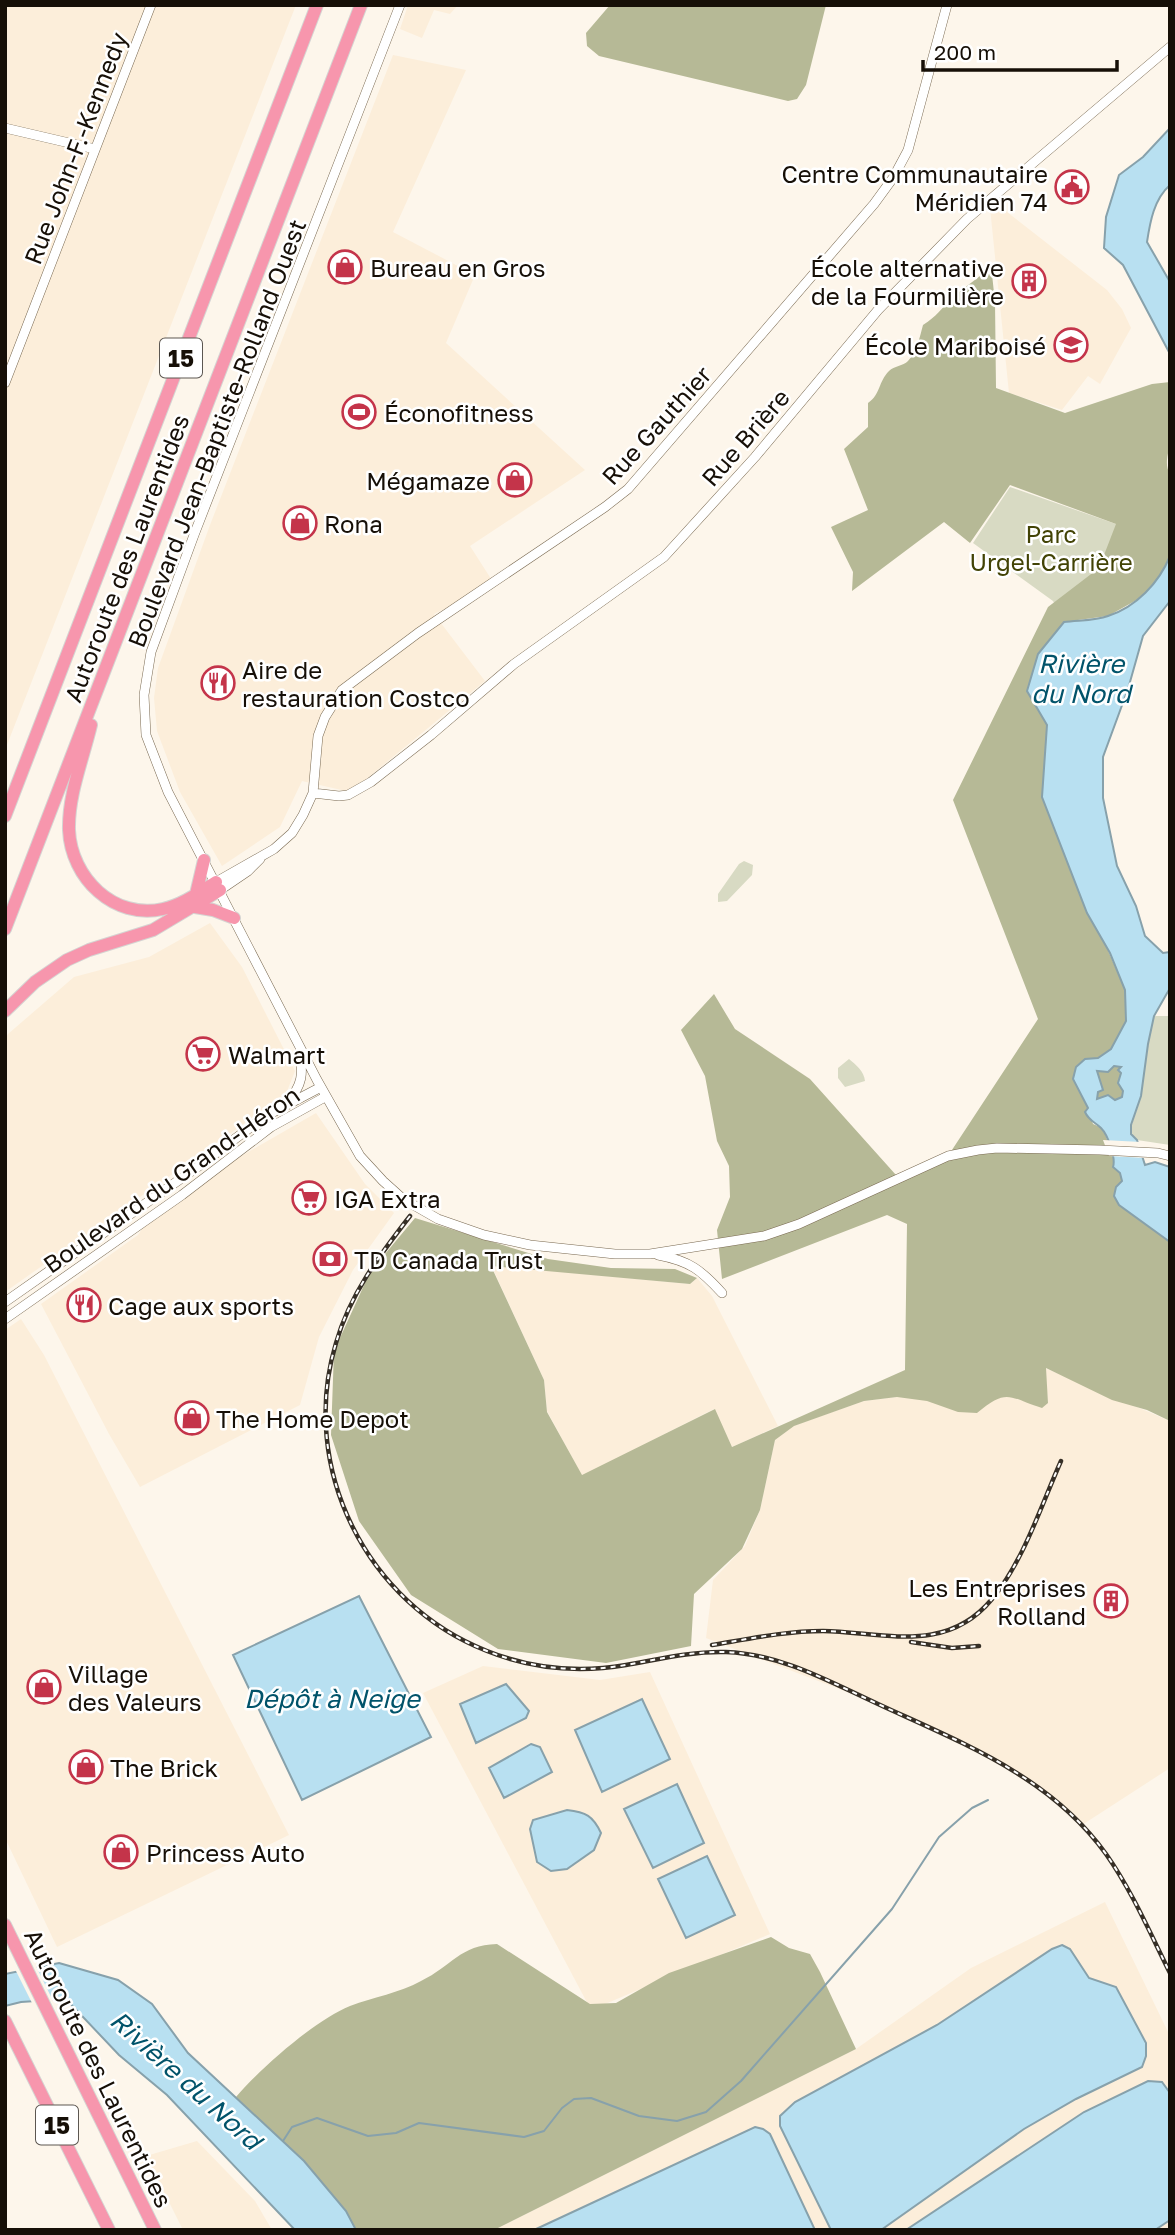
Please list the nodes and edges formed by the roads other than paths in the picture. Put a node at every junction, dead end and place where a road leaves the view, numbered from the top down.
1 (151, 5) edge
2 (317, 5) edge
3 (361, 5) edge
4 (400, 5) edge
5 (947, 5) edge
6 (1170, 47) edge
7 (5, 128) edge
8 (95, 149) junction
9 (5, 383) edge
10 (106, 670) junction
11 (313, 793) junction
12 (5, 817) edge
13 (204, 860) junction
14 (218, 886) junction
15 (195, 900) junction
16 (234, 918) junction
17 (5, 929) edge
18 (5, 1011) edge
19 (298, 1043) junction
20 (323, 1092) junction
21 (281, 1107) junction
22 (1170, 1156) edge
23 (650, 1254) junction
24 (722, 1293) dead end
25 (5, 1302) edge
26 (5, 1319) edge
27 (5, 1925) edge
28 (5, 2021) edge
29 (109, 2230) edge
30 (155, 2230) edge

1 - 8 street, Rue John-F.-Kennedy
2 - 12 highway, Autoroute des Laurentides / 15
3 - 10 highway, Autoroute des Laurentides / 15
4 - 13 street, Boulevard Jean-Baptiste-Rolland Ouest
5 - 11 street, Rue Gauthier
6 - 11 street, Rue Brière
7 - 8 street
8 - 9 street, Rue John-F.-Kennedy
10 - 15 highway
10 - 17 highway, Autoroute des Laurentides / 15
11 - 14 street, Rue Gauthier
13 - 14 street, Boulevard Jean-Baptiste-Rolland Ouest
13 - 15 highway
14 - 15 highway
14 - 16 street, Boulevard Jean-Baptiste-Rolland Ouest
15 - 16 highway
15 - 18 highway
16 - 19 street, Boulevard Jean-Baptiste-Rolland Ouest
19 - 20 street, Boulevard Jean-Baptiste-Rolland Ouest
19 - 21 street
20 - 21 street, Boulevard du Grand-Héron
20 - 23 street, Boulevard Jean-Baptiste-Rolland Ouest
20 - 26 street, Boulevard du Grand-Héron
21 - 25 street, Boulevard du Grand-Héron
22 - 23 street, Boulevard Jean-Baptiste-Rolland Ouest
23 - 24 street
27 - 30 highway, Autoroute des Laurentides / 15
28 - 29 highway, 15

